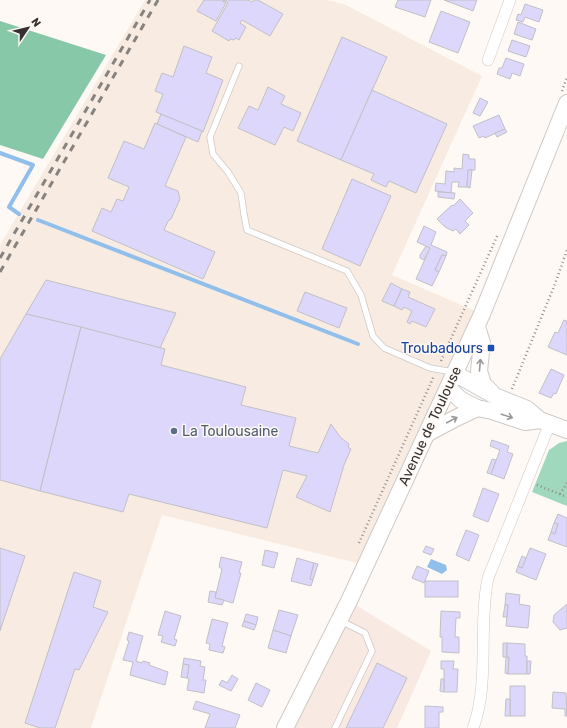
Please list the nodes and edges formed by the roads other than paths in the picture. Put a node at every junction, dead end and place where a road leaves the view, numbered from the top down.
1 (510, 0) edge
2 (488, 60) dead end
3 (239, 66) dead end
4 (567, 103) edge
5 (477, 327) junction
6 (454, 373) junction
7 (448, 388) junction
8 (497, 397) junction
9 (477, 408) junction
10 (545, 421) junction
11 (567, 430) edge
12 (428, 433) junction
13 (339, 620) junction
14 (285, 728) edge
15 (334, 728) edge
16 (473, 728) edge

1 - 2 street
3 - 6 lane
4 - 5 main road, Avenue de Toulouse
5 - 6 main road, Avenue de Toulouse
8 -> 5 main road
6 - 7 main road, Avenue de Toulouse
6 - 8 main road
7 - 9 main road
7 - 12 main road, Avenue de Toulouse
8 - 10 main road
9 -> 10 main road
12 -> 9 main road
10 - 11 main road
10 - 16 street
12 - 13 main road, Avenue de Toulouse
13 - 14 main road, Avenue de Toulouse
13 - 15 lane

